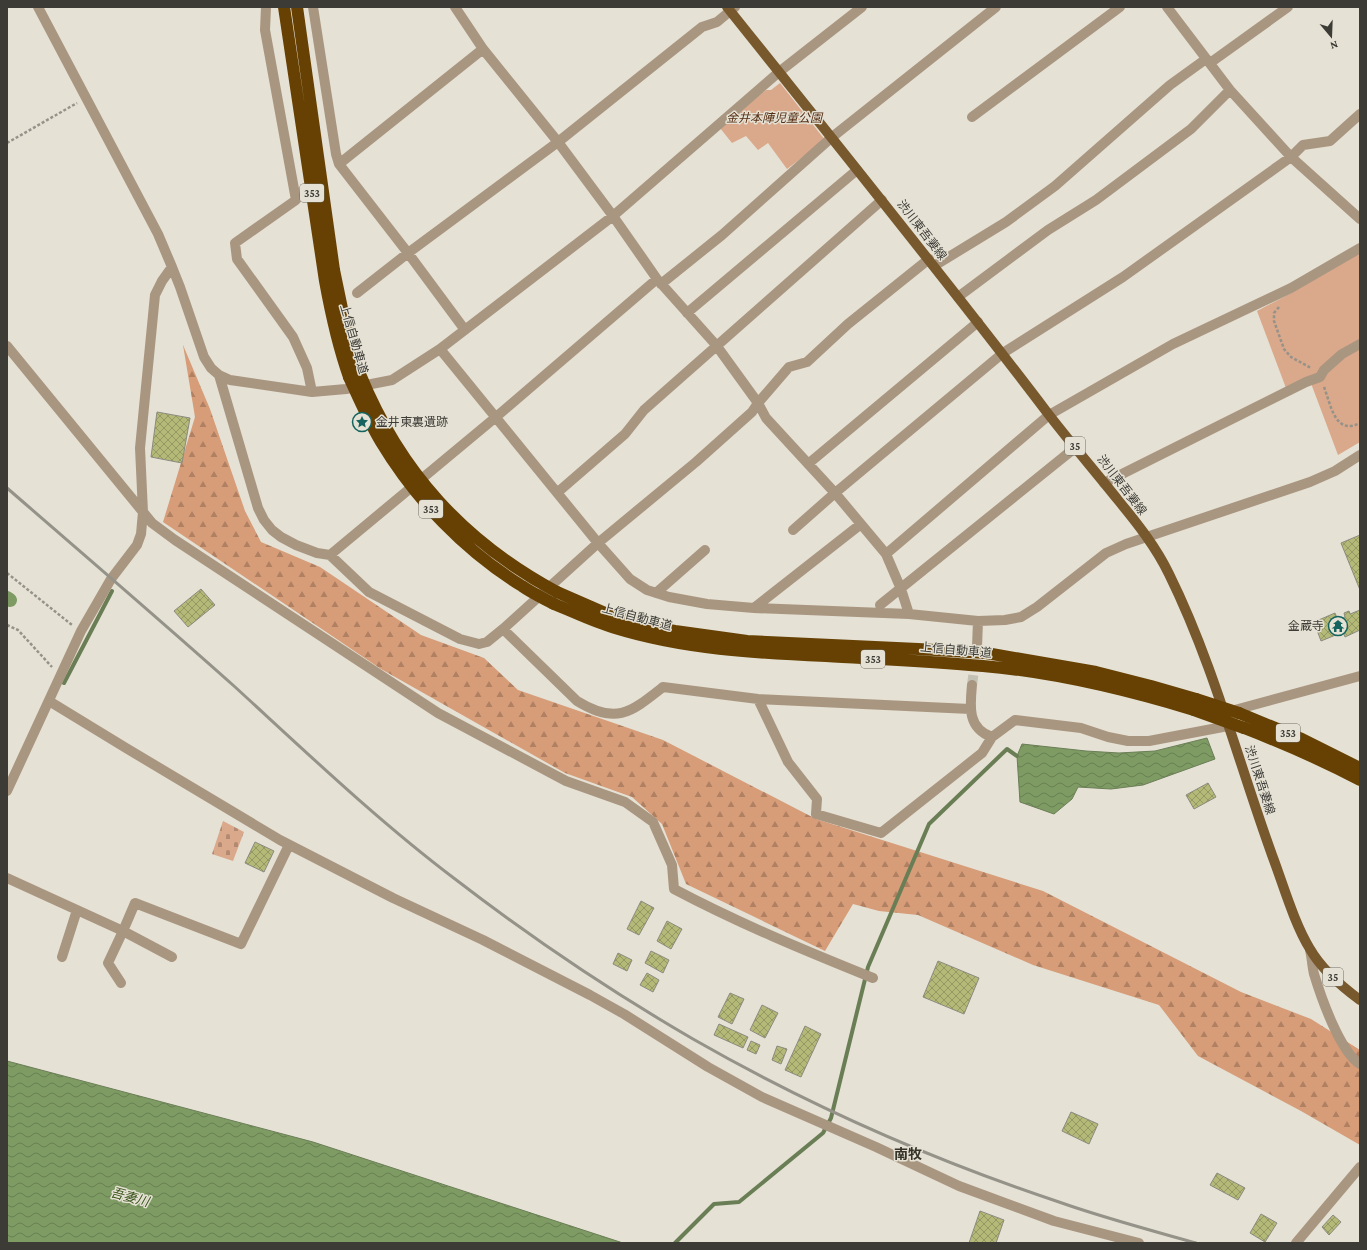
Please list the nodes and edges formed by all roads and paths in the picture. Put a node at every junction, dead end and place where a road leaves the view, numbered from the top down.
1 (38, 7) edge
2 (266, 7) edge
3 (284, 7) edge
4 (297, 7) edge
5 (313, 7) edge
6 (456, 7) edge
7 (862, 7) edge
8 (996, 7) edge
9 (1120, 7) edge
10 (1167, 7) edge
11 (1288, 7) edge
12 (731, 8) edge
13 (482, 49) junction
14 (1208, 61) junction
15 (779, 72) junction
16 (1230, 90) junction
17 (86, 97) junction
18 (1360, 114) edge
19 (972, 117) dead end
20 (831, 138) junction
21 (558, 142) junction
22 (7, 143) edge
23 (1292, 157) junction
24 (339, 164) junction
25 (857, 170) junction
26 (882, 200) junction
27 (613, 216) junction
28 (1360, 219) edge
29 (1360, 248) edge
30 (408, 253) junction
31 (932, 262) junction
32 (172, 267) junction
33 (659, 282) junction
34 (357, 293) dead end
35 (958, 297) junction
36 (1280, 306) dead end
37 (687, 314) junction
38 (978, 322) junction
39 (465, 330) junction
40 (1360, 344) edge
41 (716, 345) junction
42 (7, 346) edge
43 (440, 349) junction
44 (1003, 353) junction
45 (219, 375) junction
46 (354, 376) junction
47 (1320, 377) junction
48 (312, 392) junction
49 (758, 403) junction
50 (1049, 415) junction
51 (496, 417) junction
52 (1360, 423) edge
53 (1076, 447) junction
54 (1360, 455) edge
55 (808, 464) junction
56 (1104, 483) junction
57 (558, 492) junction
58 (835, 493) junction
59 (143, 512) junction
60 (861, 524) junction
61 (793, 530) dead end
62 (1146, 536) junction
63 (598, 543) junction
64 (705, 550) dead end
65 (886, 554) junction
66 (330, 555) junction
67 (7, 573) edge
68 (901, 589) junction
69 (656, 593) junction
70 (880, 606) dead end
71 (754, 608) junction
72 (909, 614) junction
73 (978, 621) junction
74 (7, 625) edge
75 (503, 629) junction
76 (81, 631) junction
77 (977, 647) tunnel mouth
78 (60, 676) junction
79 (1360, 676) edge
80 (972, 685) tunnel mouth
81 (758, 698) junction
82 (49, 701) junction
83 (970, 709) junction
84 (1224, 713) junction
85 (1228, 726) junction
86 (992, 737) junction
87 (1334, 760) junction
88 (1360, 768) edge
89 (1360, 780) edge
90 (7, 791) edge
91 (289, 845) junction
92 (7, 878) edge
93 (77, 910) junction
94 (123, 931) junction
95 (1310, 950) junction
96 (62, 957) dead end
97 (172, 957) dead end
98 (873, 978) dead end
99 (121, 983) dead end
100 (1360, 1000) edge
101 (1360, 1064) edge
102 (1360, 1168) edge
103 (1139, 1243) edge
104 (1296, 1243) edge

1 - 17 street
2 - 48 street
3 - 46 highway, 上信自動車道 / 353
4 - 46 highway, 上信自動車道 / 353
5 - 24 street
6 - 13 street
7 - 15 street
8 - 20 street
9 - 19 street
10 - 14 street
11 - 14 street
12 - 15 main road, 渋川東吾妻線 / 35
12 - 21 street
13 - 21 street
13 - 24 street
14 - 16 street
14 - 31 street
15 - 20 main road, 渋川東吾妻線 / 35
15 - 27 street
16 - 23 street
16 - 35 street
17 - 22 path
17 - 32 street
18 - 23 street
20 - 25 main road, 渋川東吾妻線 / 35
20 - 33 street
21 - 27 street
21 - 30 street
23 - 28 street
23 - 44 street
24 - 30 street
25 - 26 main road, 渋川東吾妻線 / 35
25 - 37 street
26 - 31 main road, 渋川東吾妻線 / 35
26 - 41 street
27 - 33 street
27 - 39 street
29 - 50 street
30 - 34 street
30 - 39 street
31 - 35 main road, 渋川東吾妻線 / 35
31 - 49 street
32 - 45 street
32 - 59 street
33 - 37 street
33 - 51 street
35 - 38 main road, 渋川東吾妻線 / 35
36 - 47 path
37 - 41 street
38 - 44 main road, 渋川東吾妻線 / 35
38 - 55 street
39 - 43 street
40 - 47 street
41 - 49 street
41 - 57 street
42 - 59 street
43 - 48 street
43 - 51 street
44 - 50 main road, 渋川東吾妻線 / 35
44 - 58 street
45 - 48 street
45 - 66 street
46 - 87 highway, 上信自動車道 / 353, bridge
47 - 52 path
47 - 56 street
49 - 55 street
49 - 63 street
50 - 53 main road, 渋川東吾妻線 / 35
50 - 65 street
51 - 57 street
51 - 66 street
53 - 56 main road, 渋川東吾妻線 / 35
53 - 68 street
54 - 62 street
55 - 58 street
56 - 62 main road, 渋川東吾妻線 / 35
57 - 63 street
58 - 60 street
58 - 61 street
59 - 76 street
59 - 98 street
60 - 65 street
60 - 71 street
62 - 73 street
62 - 84 main road, 渋川東吾妻線 / 35
63 - 69 street
63 - 75 street
64 - 69 street
65 - 68 street
66 - 75 street
67 - 76 path
68 - 70 street
68 - 72 street
69 - 71 street
71 - 72 street
72 - 73 street
73 - 77 street
74 - 78 path
75 - 81 street
76 - 78 street
78 - 82 street
79 - 84 street
80 - 83 street
81 - 83 street
81 - 86 street
82 - 90 street
82 - 91 street
83 - 86 street
84 - 85 main road, 渋川東吾妻線 / 35
85 - 86 street
85 - 95 main road, 渋川東吾妻線 / 35
87 - 88 highway, 上信自動車道 / 353
87 - 89 highway, 上信自動車道 / 353
91 - 94 street
91 - 103 street
92 - 93 street
93 - 94 street
93 - 96 street
94 - 97 street
94 - 99 street
95 - 100 main road, 渋川東吾妻線 / 35
95 - 101 street
102 - 104 street

